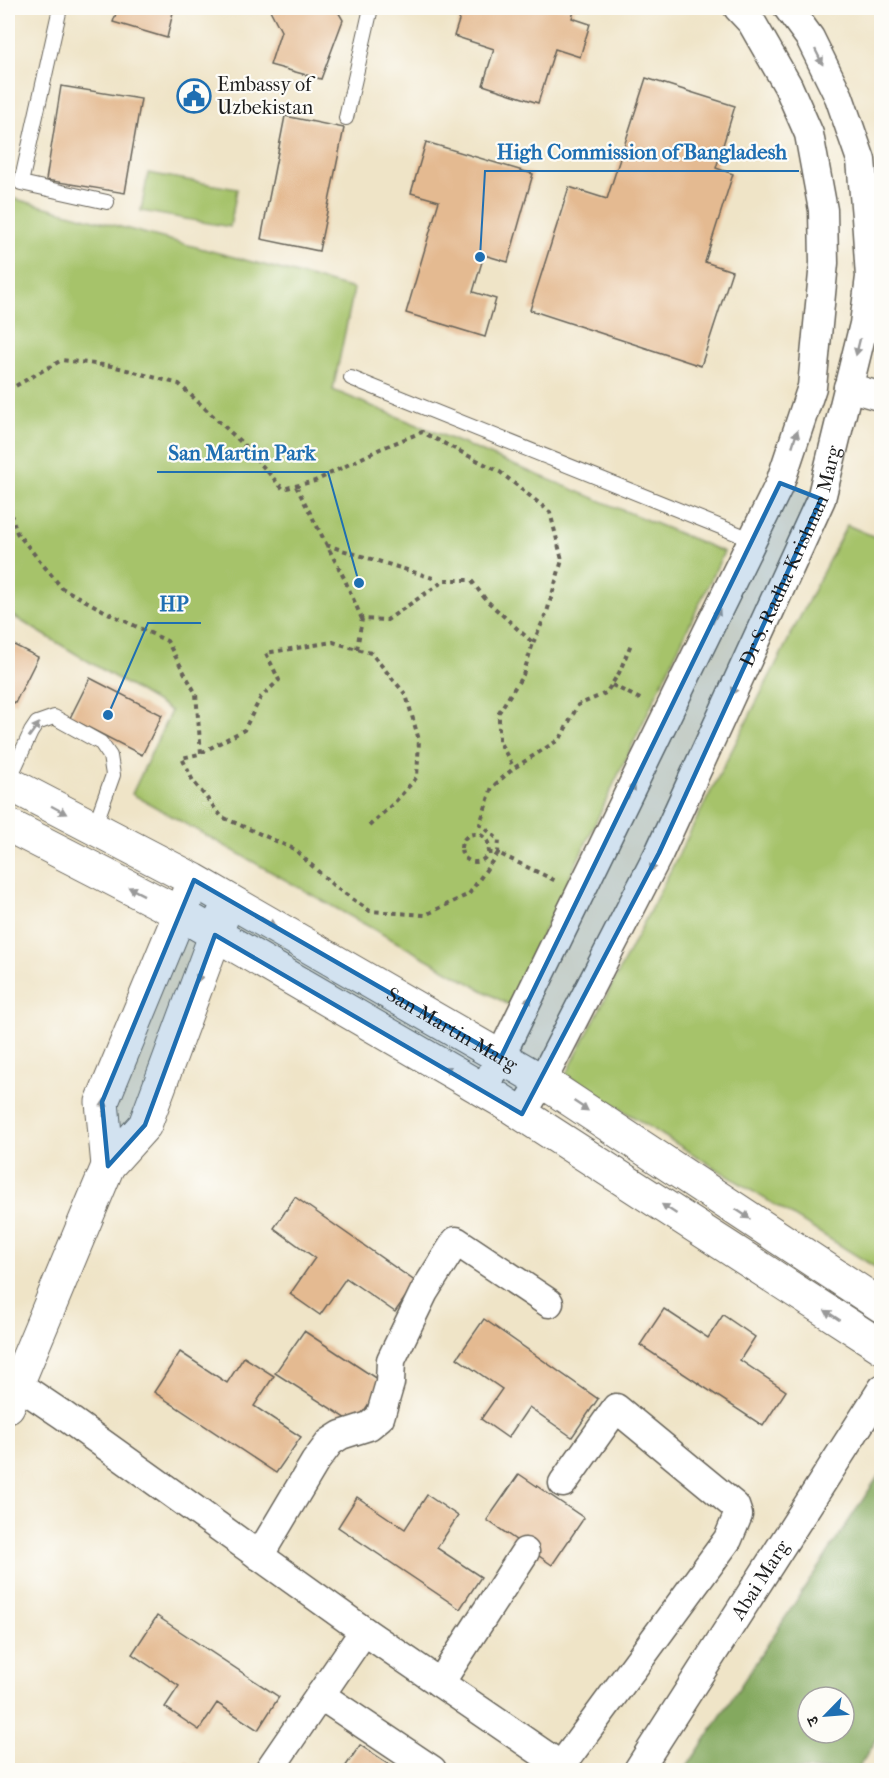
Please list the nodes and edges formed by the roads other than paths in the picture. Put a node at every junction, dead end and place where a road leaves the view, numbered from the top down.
1 (60, 8) edge
2 (371, 8) edge
3 (738, 8) edge
4 (788, 8) edge
5 (346, 118) dead end
6 (107, 202) dead end
7 (351, 378) dead end
8 (848, 387) junction
9 (882, 397) edge
10 (780, 483) junction
11 (821, 499) junction
12 (753, 540) junction
13 (8, 782) edge
14 (8, 825) edge
15 (94, 828) junction
16 (194, 880) junction
17 (229, 900) junction
18 (179, 913) junction
19 (215, 935) junction
20 (501, 1057) junction
21 (542, 1081) junction
22 (484, 1090) junction
23 (522, 1114) junction
24 (108, 1166) junction
25 (549, 1303) dead end
26 (882, 1306) edge
27 (882, 1347) edge
28 (882, 1389) edge
29 (12, 1395) edge
30 (563, 1484) dead end
31 (525, 1552) dead end
32 (259, 1556) junction
33 (364, 1631) junction
34 (440, 1683) junction
35 (320, 1695) junction
36 (564, 1768) edge
37 (269, 1770) edge
38 (432, 1770) edge
39 (638, 1770) edge

1 - 6 lane
2 - 5 lane
10 -> 3 street, Dr S. Radha Krishnan Marg
4 -> 8 street, Dr S. Radha Krishnan Marg
7 - 12 lane
8 - 9 street
8 - 11 street, Dr S. Radha Krishnan Marg
10 - 11 street
10 - 12 street, Dr S. Radha Krishnan Marg
11 -> 21 street, Dr S. Radha Krishnan Marg
20 -> 12 street, Dr S. Radha Krishnan Marg
13 -> 15 street, San Martin Marg
13 -> 15 lane
18 -> 14 street, San Martin Marg
15 - 16 street, San Martin Marg
16 - 17 street, San Martin Marg
16 - 18 street
17 - 19 street
17 -> 20 street, San Martin Marg
18 - 19 street, San Martin Marg
24 -> 18 street
22 -> 19 street, San Martin Marg
19 -> 24 street
20 - 21 street, San Martin Marg
20 - 22 street, Dr S. Radha Krishnan Marg
21 - 23 street, Dr S. Radha Krishnan Marg
21 -> 26 street, San Martin Marg
22 - 23 street, San Martin Marg
27 -> 23 street, San Martin Marg
24 - 29 street
25 - 32 street
28 - 39 street, Abai Marg
29 - 32 street
30 - 36 street
31 - 34 street
32 - 33 street
33 - 34 street
33 - 35 street
34 - 36 street
35 - 37 street
35 - 38 street

